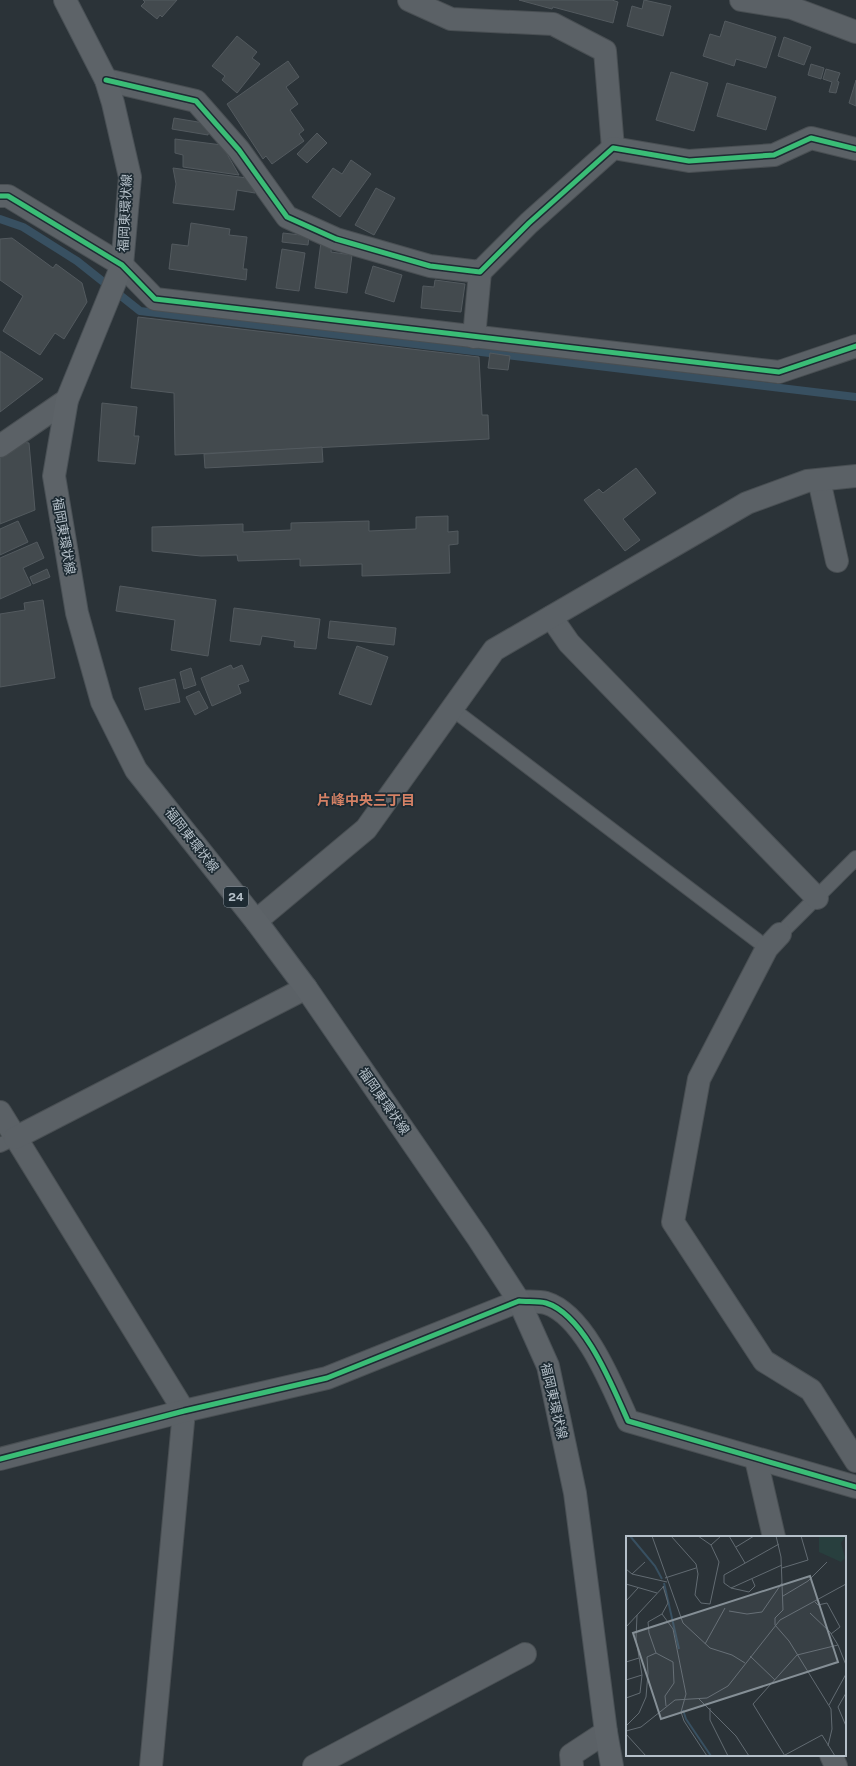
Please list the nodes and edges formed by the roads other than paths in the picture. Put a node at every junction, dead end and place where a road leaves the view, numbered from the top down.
1 (65, 0) edge
2 (409, 0) edge
3 (741, 0) edge
4 (792, 4) edge
5 (856, 32) edge
6 (106, 80) junction
7 (613, 148) junction
8 (856, 149) edge
9 (0, 196) edge
10 (122, 265) junction
11 (480, 272) junction
12 (474, 337) junction
13 (856, 346) edge
14 (67, 400) junction
15 (0, 446) edge
16 (856, 476) edge
17 (819, 480) junction
18 (837, 560) dead end
19 (551, 617) junction
20 (451, 708) junction
21 (856, 858) edge
22 (817, 898) junction
23 (256, 921) junction
24 (773, 941) junction
25 (306, 988) junction
26 (0, 1112) edge
27 (8, 1141) edge
28 (519, 1301) junction
29 (184, 1411) junction
30 (0, 1459) edge
31 (756, 1459) junction
32 (856, 1461) edge
33 (856, 1487) edge
34 (774, 1536) edge
35 (524, 1654) dead end
36 (606, 1732) junction
37 (831, 1756) edge
38 (151, 1766) edge
39 (314, 1766) edge
40 (572, 1766) edge
41 (612, 1766) edge
42 (836, 1766) edge

1 - 6 main road, 福岡東環状線 / 24
2 - 7 street
3 - 4 street
4 - 5 street
6 - 10 main road, 福岡東環状線 / 24
6 - 11 street
7 - 8 street
7 - 11 street
9 - 10 street
10 - 12 street
10 - 14 main road, 福岡東環状線 / 24
11 - 12 street
12 - 13 street
14 - 15 street
14 - 23 main road, 福岡東環状線 / 24
16 - 17 street
17 - 18 street
17 - 19 street
19 - 20 street
19 - 22 street
20 - 23 street
20 - 24 lane
21 - 22 lane
22 - 24 lane
23 - 25 main road, 福岡東環状線 / 24
24 - 32 street
25 - 27 street
25 - 28 main road, 福岡東環状線 / 24
26 - 27 street
27 - 29 street
28 - 29 street
28 - 31 street
28 - 36 main road, 福岡東環状線 / 24
29 - 30 street
29 - 38 street
31 - 33 street
31 - 34 street
35 - 39 street
36 - 40 street
36 - 41 main road, 福岡東環状線 / 24
37 - 42 street

